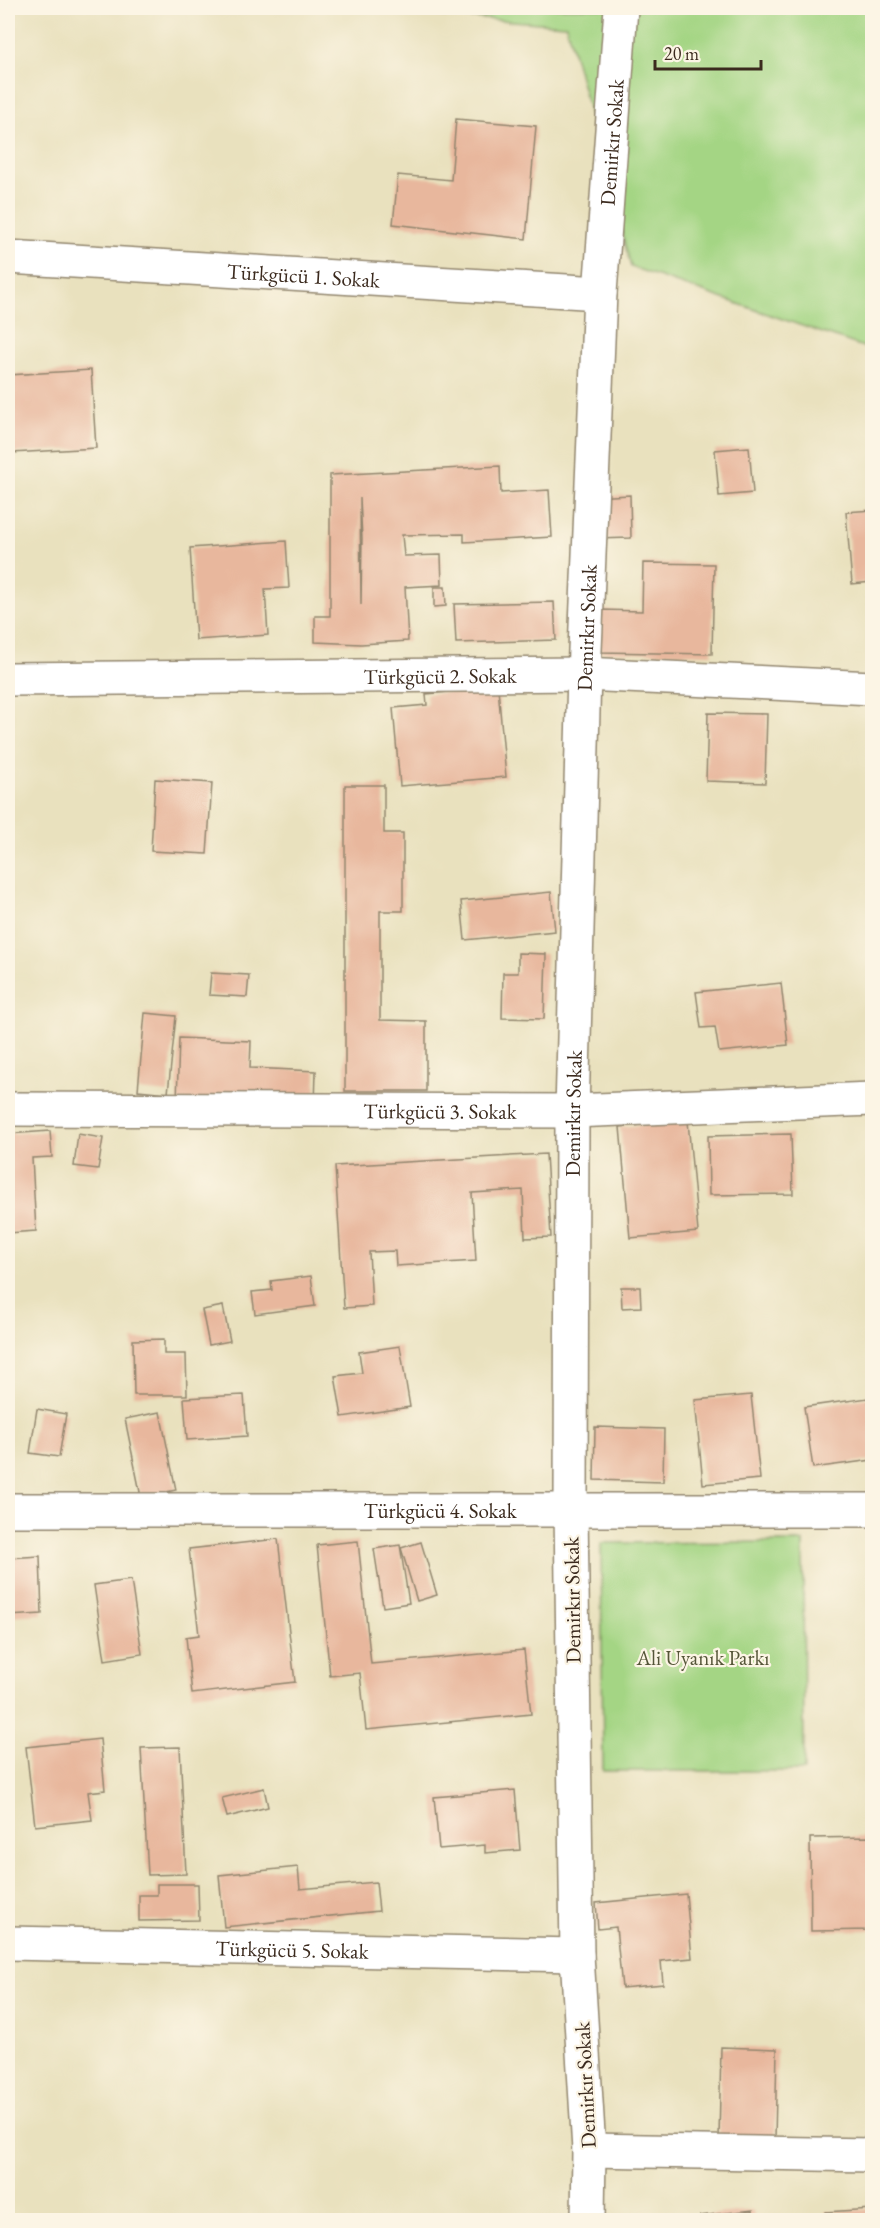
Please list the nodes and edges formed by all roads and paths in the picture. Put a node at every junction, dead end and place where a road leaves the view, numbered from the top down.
1 (621, 8) edge
2 (8, 257) edge
3 (600, 293) junction
4 (584, 674) junction
5 (8, 679) edge
6 (873, 688) edge
7 (873, 1099) edge
8 (8, 1108) edge
9 (572, 1111) junction
10 (571, 1509) junction
11 (8, 1510) edge
12 (873, 1510) edge
13 (8, 1943) edge
14 (577, 1955) junction
15 (589, 2150) junction
16 (873, 2156) edge
17 (588, 2220) edge

1 - 3 street, Demirkır Sokak
2 - 3 street, Türkgücü 1. Sokak
3 - 4 street, Demirkır Sokak
4 - 5 street, Türkgücü 2. Sokak
4 - 6 street, Türkgücü 2. Sokak
4 - 9 street, Demirkır Sokak
7 - 9 street, Türkgücü 3. Sokak
8 - 9 street, Türkgücü 3. Sokak
9 - 10 street, Demirkır Sokak
10 - 11 street, Türkgücü 4. Sokak
10 - 12 street, Türkgücü 4. Sokak
10 - 14 street, Demirkır Sokak
13 - 14 street, Türkgücü 5. Sokak
14 - 15 street, Demirkır Sokak
15 - 16 street
15 - 17 street, Demirkır Sokak

